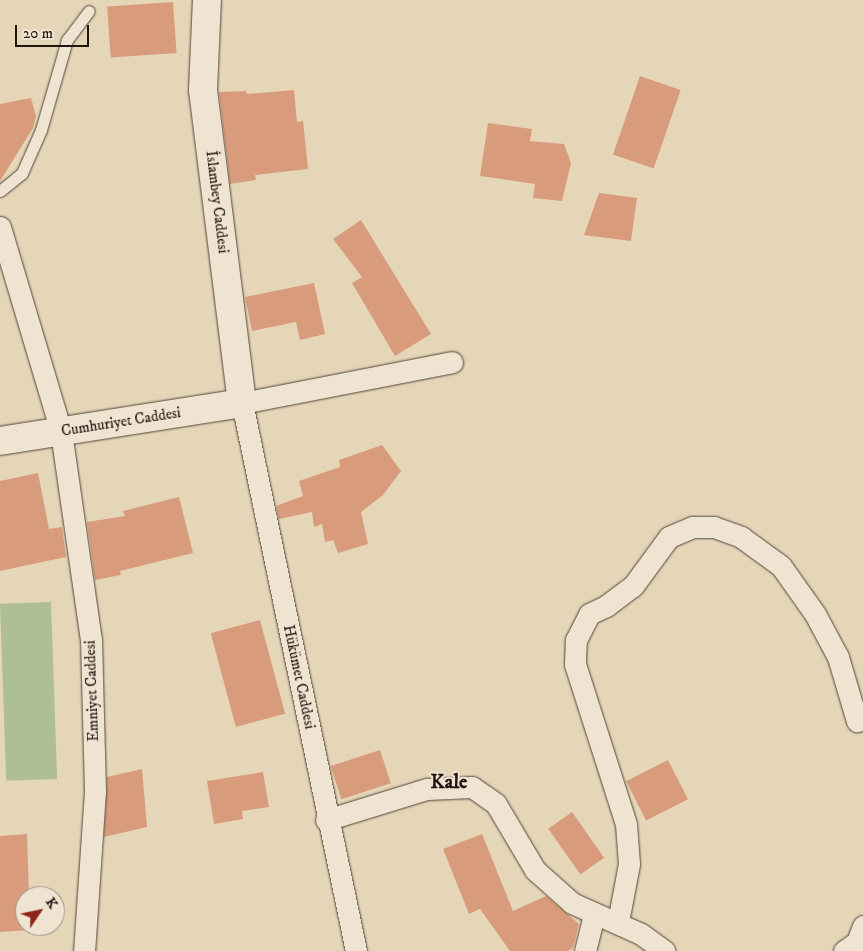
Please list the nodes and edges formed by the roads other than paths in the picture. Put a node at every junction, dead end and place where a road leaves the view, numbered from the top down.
1 (207, 0) edge
2 (89, 11) dead end
3 (0, 191) edge
4 (0, 227) edge
5 (452, 362) dead end
6 (242, 403) junction
7 (62, 432) junction
8 (0, 441) edge
9 (857, 722) dead end
10 (326, 820) junction
11 (594, 915) junction
12 (618, 922) junction
13 (863, 926) edge
14 (84, 951) edge
15 (356, 951) edge
16 (585, 951) edge
17 (664, 951) edge
18 (844, 951) edge

1 - 6 street, İslambey Caddesi
2 - 3 lane
4 - 7 street, Emniyet Caddesi
5 - 6 street
6 - 7 street, Cumhuriyet Caddesi
6 - 10 street, Hükümet Caddesi
7 - 8 street, Cumhuriyet Caddesi
7 - 14 street, Emniyet Caddesi
9 - 12 street
10 - 11 street
10 - 15 street, Hükümet Caddesi
11 - 12 street
11 - 16 street
12 - 17 street
13 - 18 street

